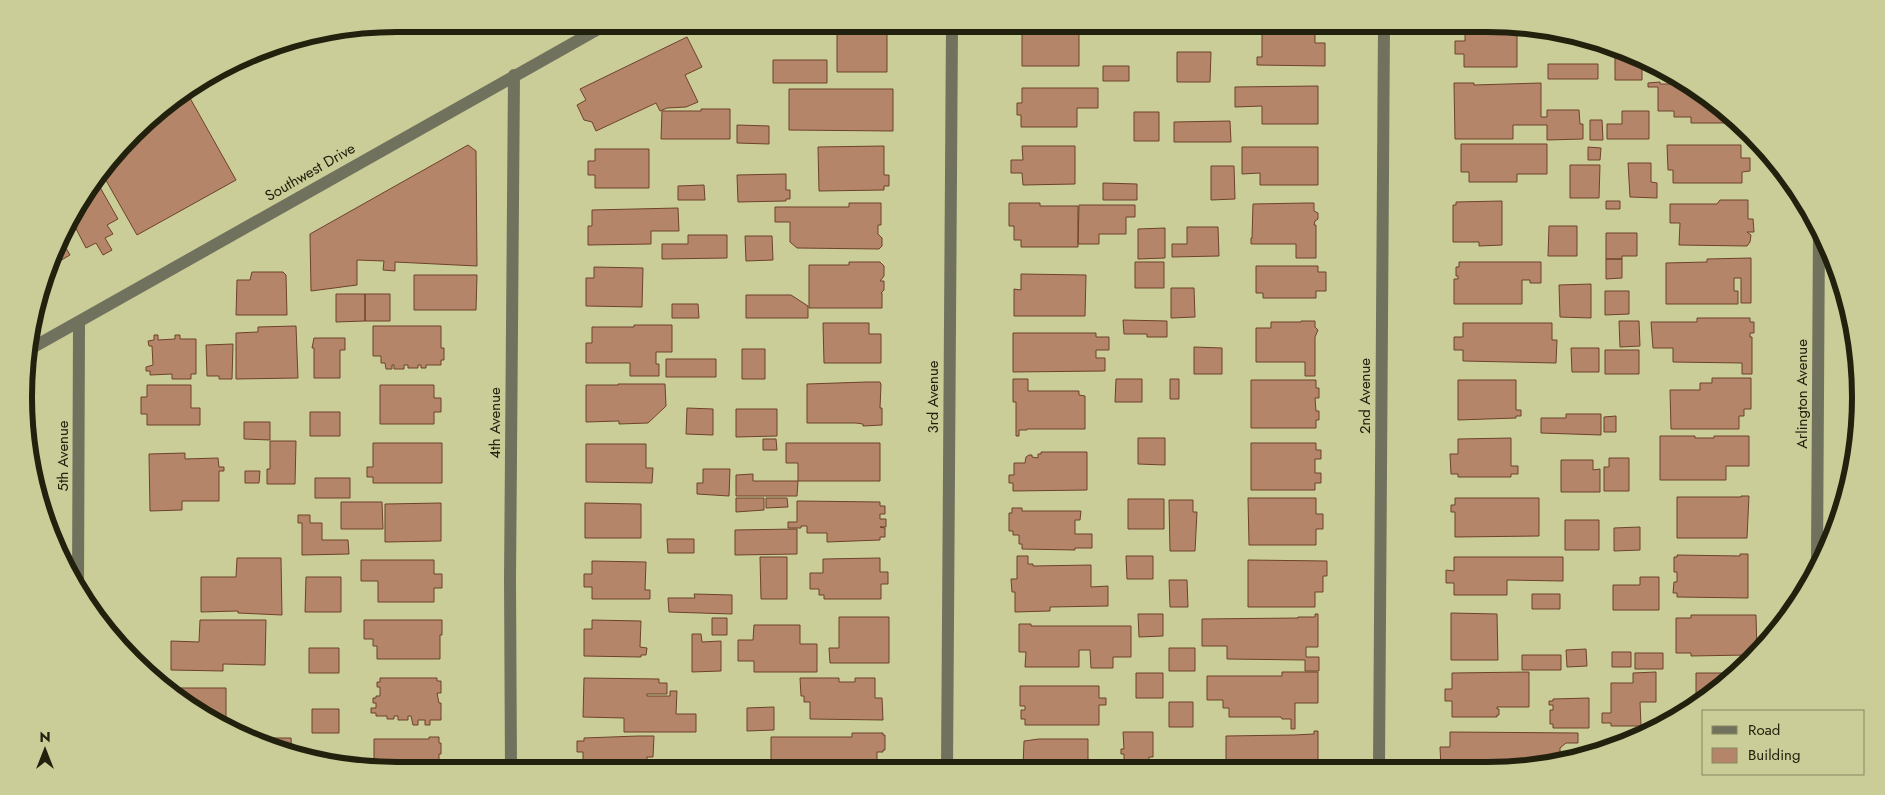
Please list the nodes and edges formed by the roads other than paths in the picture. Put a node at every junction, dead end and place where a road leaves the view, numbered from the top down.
1 (591, 32) edge
2 (952, 32) edge
3 (1384, 32) edge
4 (514, 75) junction
5 (1819, 245) edge
6 (79, 323) junction
7 (37, 345) edge
8 (1817, 554) edge
9 (78, 574) edge
10 (511, 762) edge
11 (947, 762) edge
12 (1379, 762) edge

1 - 4 street, Southwest Drive
2 - 11 street, 3rd Avenue
3 - 12 street, 2nd Avenue
4 - 6 street, Southwest Drive
4 - 10 street, 4th Avenue
5 - 8 street, Arlington Avenue
6 - 7 street, Southwest Drive
6 - 9 street, 5th Avenue

